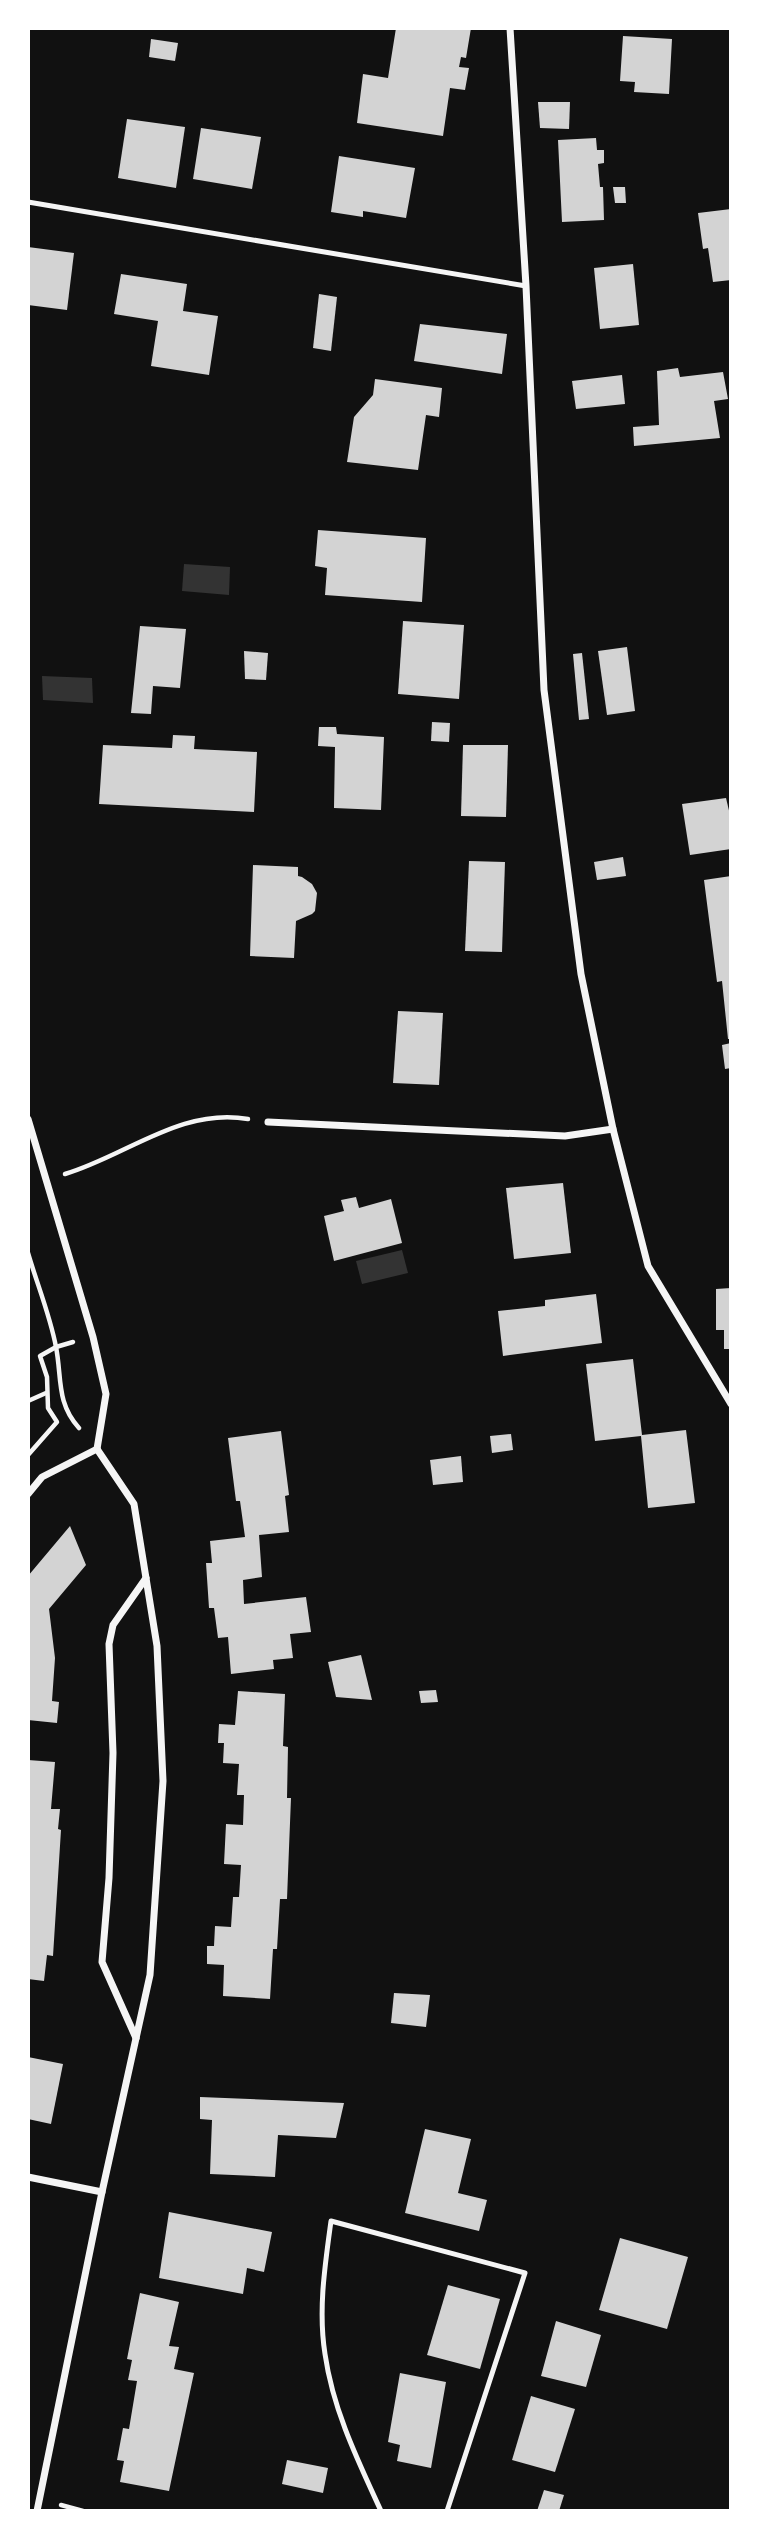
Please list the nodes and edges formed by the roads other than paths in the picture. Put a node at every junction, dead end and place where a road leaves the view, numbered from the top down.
1 (510, 28) edge
2 (28, 202) edge
3 (526, 286) junction
4 (28, 1119) edge
5 (268, 1122) road end
6 (613, 1129) junction
7 (731, 1404) edge
8 (97, 1448) junction
9 (28, 1494) edge
10 (146, 1578) junction
11 (136, 2039) junction
12 (28, 2177) edge
13 (102, 2192) junction
14 (37, 2511) edge
15 (380, 2511) edge
16 (447, 2511) edge

1 - 3 street
2 - 3 lane
3 - 6 street
4 - 8 street
5 - 6 street
6 - 7 street
8 - 9 street
8 - 10 street
10 - 11 street
10 - 11 street
11 - 13 street
12 - 13 street
13 - 14 street
15 - 16 lane

